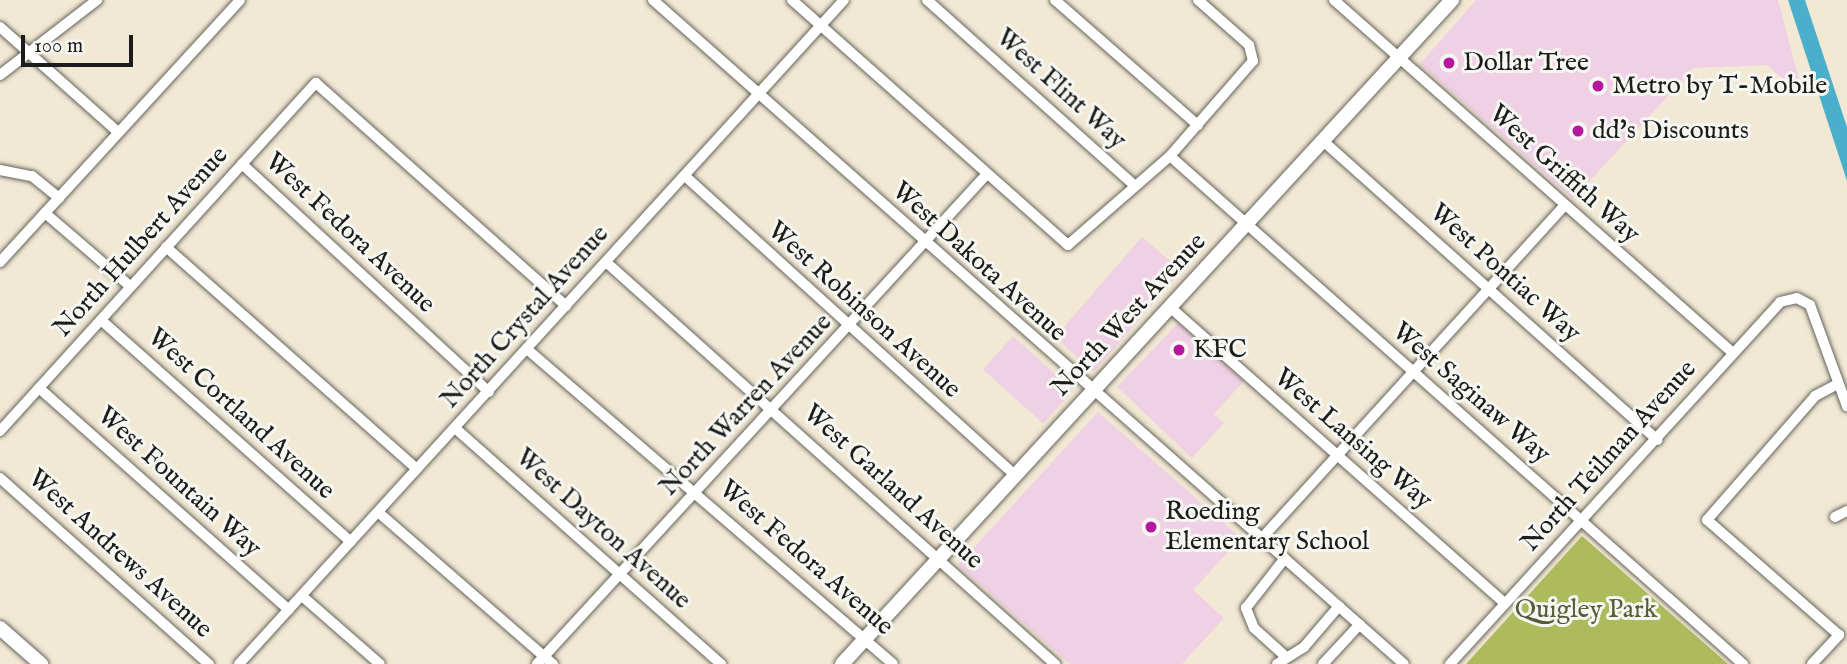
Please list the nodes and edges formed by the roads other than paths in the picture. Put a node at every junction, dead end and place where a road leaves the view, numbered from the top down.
1 (97, 0) edge
2 (240, 0) edge
3 (653, 0) edge
4 (792, 0) edge
5 (844, 0) edge
6 (927, 0) edge
7 (1055, 0) edge
8 (1198, 0) edge
9 (1334, 0) edge
10 (1452, 0) edge
11 (0, 27) edge
12 (818, 29) junction
13 (30, 54) junction
14 (1398, 57) junction
15 (0, 75) edge
16 (760, 95) junction
17 (1198, 125) junction
18 (118, 132) junction
19 (1322, 140) junction
20 (1170, 156) junction
21 (242, 164) junction
22 (0, 170) edge
23 (986, 175) junction
24 (685, 176) junction
25 (1134, 184) junction
26 (59, 198) junction
27 (1565, 205) junction
28 (45, 213) junction
29 (1246, 223) junction
30 (925, 244) junction
31 (166, 247) junction
32 (0, 262) edge
33 (606, 262) junction
34 (130, 286) junction
35 (1489, 288) junction
36 (566, 306) junction
37 (1171, 308) junction
38 (100, 320) junction
39 (849, 328) junction
40 (528, 350) junction
41 (1733, 354) junction
42 (1413, 374) junction
43 (1838, 384) junction
44 (39, 388) junction
45 (1094, 389) junction
46 (489, 391) junction
47 (1847, 406) edge
48 (771, 408) junction
49 (455, 428) junction
50 (0, 431) edge
51 (1658, 440) junction
52 (1338, 455) junction
53 (417, 469) junction
54 (1015, 475) junction
55 (0, 478) edge
56 (694, 491) junction
57 (1847, 511) edge
58 (378, 512) junction
59 (1835, 517) dead end
60 (1581, 520) junction
61 (1262, 538) junction
62 (351, 542) junction
63 (939, 558) junction
64 (1285, 558) junction
65 (621, 573) junction
66 (302, 596) junction
67 (1505, 604) junction
68 (1339, 606) junction
69 (289, 610) junction
70 (1360, 624) junction
71 (0, 628) edge
72 (865, 639) junction
73 (1281, 660) edge
74 (545, 661) edge
75 (1395, 661) edge
76 (41, 664) edge
77 (209, 664) edge
78 (239, 664) edge
79 (380, 664) edge
80 (721, 664) edge
81 (842, 664) edge
82 (893, 664) edge
83 (1055, 664) edge
84 (1324, 664) edge
85 (1450, 664) edge
86 (1743, 664) edge
87 (1812, 664) edge

1 - 13 street
2 - 18 street
3 - 16 street, West Dakota Avenue
4 - 12 street
5 - 12 street, North Crystal Avenue
6 - 25 street, West Flint Way
7 - 17 street
8 - 17 street
9 - 14 street, West Griffith Way
10 - 14 main road, North West Avenue
11 - 13 street
12 - 16 street, North Crystal Avenue
12 - 23 street
13 - 15 street
13 - 18 street
14 - 19 main road, North West Avenue
14 - 27 street, West Griffith Way
16 - 24 street, North Crystal Avenue
16 - 30 street, West Dakota Avenue
17 - 20 street
18 - 26 street
19 - 29 main road, North West Avenue
19 - 35 street, West Pontiac Way
20 - 25 street
20 - 29 street, West Saginaw Way
21 - 31 street, North Hulbert Avenue
21 - 36 street, North Hulbert Avenue
21 - 46 street, West Fedora Avenue
22 - 26 street
23 - 25 street
23 - 30 street, North Warren Avenue
24 - 33 street, North Crystal Avenue
24 - 39 street, West Robinson Avenue
26 - 28 street
27 - 35 street
27 - 41 street, West Griffith Way
28 - 32 street
28 - 34 street
29 - 37 main road, North West Avenue
29 - 42 street, West Saginaw Way
30 - 39 street, North Warren Avenue
30 - 45 street, West Dakota Avenue
31 - 34 street, North Hulbert Avenue
31 - 53 street
33 - 36 street, North Crystal Avenue
33 - 48 street, West Garland Avenue
34 - 38 street, North Hulbert Avenue
35 - 42 street
35 - 51 street, West Pontiac Way
36 - 40 street, North Crystal Avenue
37 - 45 main road, North West Avenue
37 - 52 street, West Lansing Way
38 - 44 street, North Hulbert Avenue
38 - 62 street, West Cortland Avenue
39 - 48 street, North Warren Avenue
39 - 54 street, West Robinson Avenue
40 - 46 street, North Crystal Avenue
40 - 56 street, West Fedora Avenue
41 - 43 street, North Teilman Avenue
41 - 51 street, North Teilman Avenue
42 - 52 street
42 - 60 street, West Saginaw Way
43 - 47 street
43 - 87 street
44 - 50 street, North Hulbert Avenue
44 - 69 street, West Fountain Way
45 - 54 main road, North West Avenue
45 - 61 street, West Dakota Avenue
46 - 49 street, North Crystal Avenue
48 - 56 street, North Warren Avenue
48 - 63 street, West Garland Avenue
49 - 53 street, North Crystal Avenue
49 - 65 street, West Dayton Avenue
51 - 60 street, North Teilman Avenue
52 - 61 street
52 - 67 street, West Lansing Way
53 - 58 street, North Crystal Avenue
54 - 63 main road, North West Avenue
55 - 77 street, West Andrews Avenue
56 - 65 street, North Warren Avenue
56 - 72 street, West Fedora Avenue
57 - 59 street
58 - 62 street, North Crystal Avenue
58 - 74 street
60 - 67 street, North Teilman Avenue
60 - 86 street, West Saginaw Way
61 - 64 street, West Dakota Avenue
62 - 66 street, North Crystal Avenue
63 - 72 main road, North West Avenue
63 - 83 street, West Garland Avenue
64 - 68 street, West Dakota Avenue
64 - 73 street
65 - 74 street, North Warren Avenue
65 - 80 street, West Dayton Avenue
66 - 69 street, North Crystal Avenue
66 - 79 street
67 - 85 street, North Teilman Avenue
68 - 70 street, West Dakota Avenue
68 - 73 street
69 - 78 street, North Crystal Avenue
70 - 75 street, West Dakota Avenue
70 - 84 street
71 - 76 main road
72 - 81 main road, North West Avenue
72 - 82 street, West Fedora Avenue

